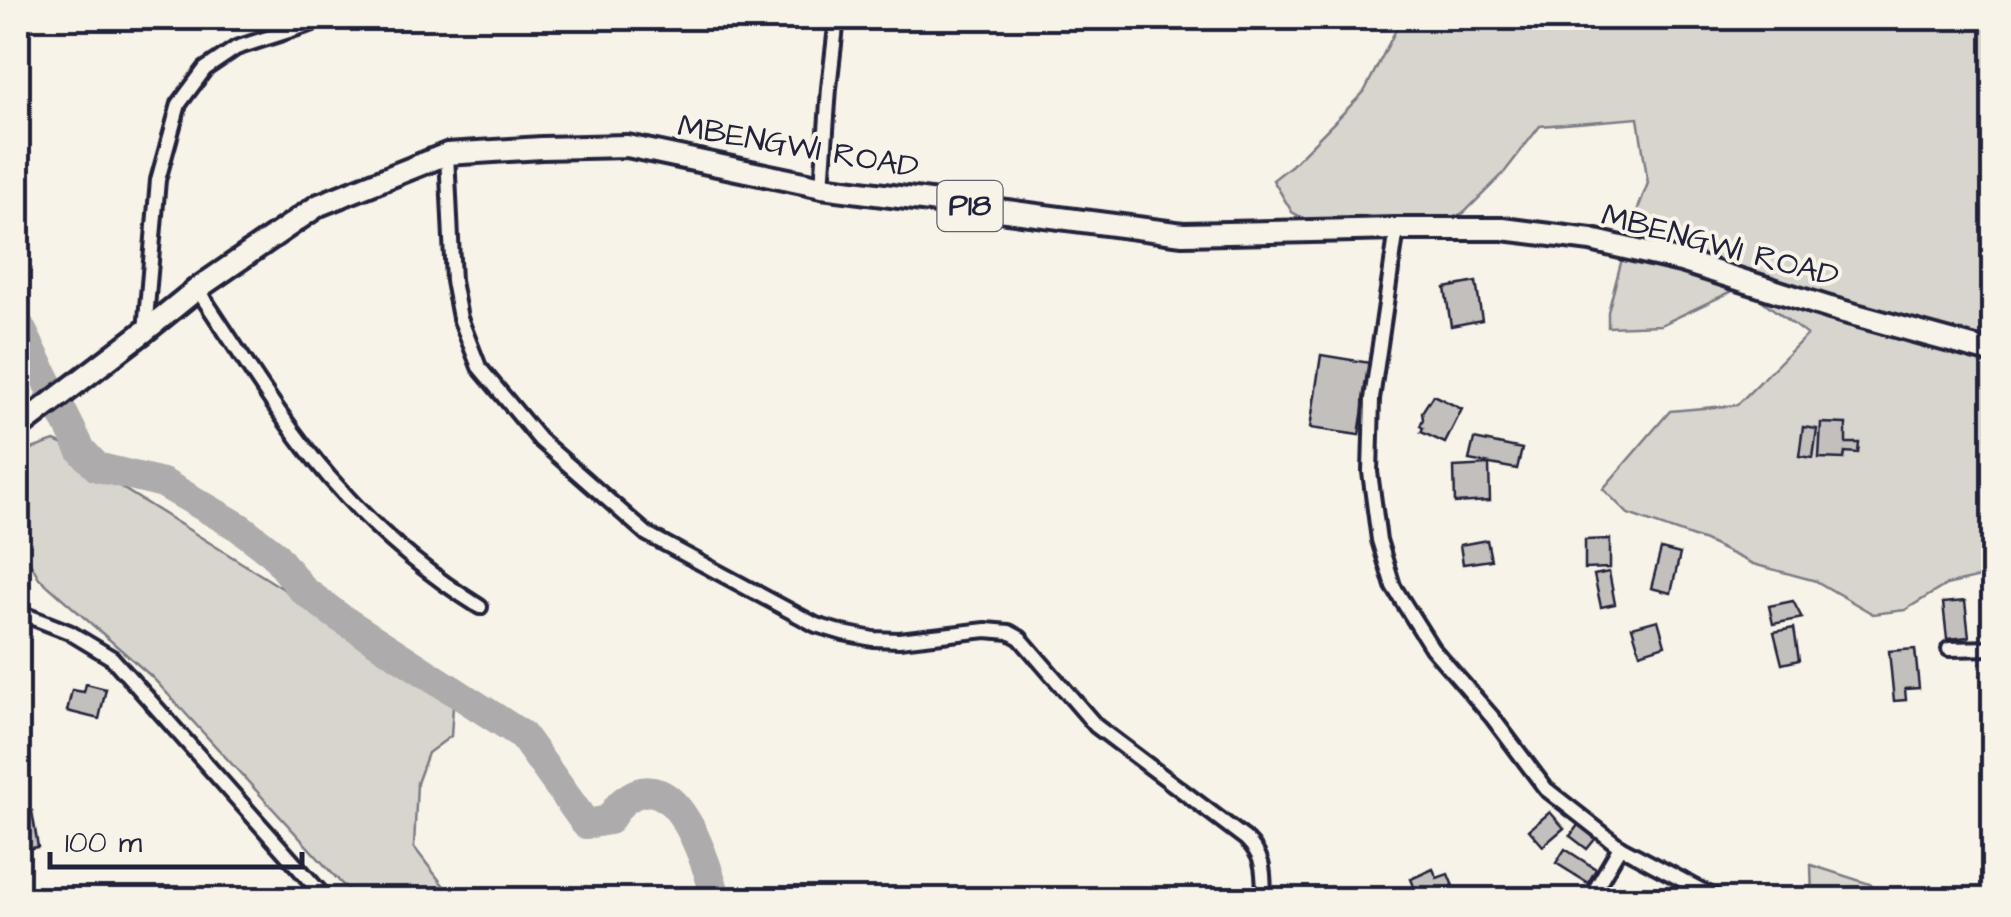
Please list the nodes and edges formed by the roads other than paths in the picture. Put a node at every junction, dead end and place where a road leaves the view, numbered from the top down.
1 (330, 18) edge
2 (837, 18) edge
3 (447, 154) junction
4 (822, 187) junction
5 (1397, 229) junction
6 (197, 289) junction
7 (145, 331) junction
8 (1994, 353) edge
9 (18, 428) edge
10 (480, 607) dead end
11 (18, 612) edge
12 (1994, 648) edge
13 (1950, 649) dead end
14 (1620, 847) junction
15 (327, 900) edge
16 (1264, 900) edge
17 (1590, 900) edge
18 (1720, 900) edge

1 - 7 street
2 - 4 street
3 - 4 main road, MBENGWI ROAD / P18
3 - 6 main road, MBENGWI ROAD / P18
3 - 16 street
4 - 5 main road, MBENGWI ROAD / P18
5 - 8 main road, MBENGWI ROAD / P18
5 - 14 street
6 - 7 main road, MBENGWI ROAD / P18
6 - 10 street
7 - 9 main road, MBENGWI ROAD / P18
11 - 15 street
12 - 13 street
14 - 17 street
14 - 18 street

